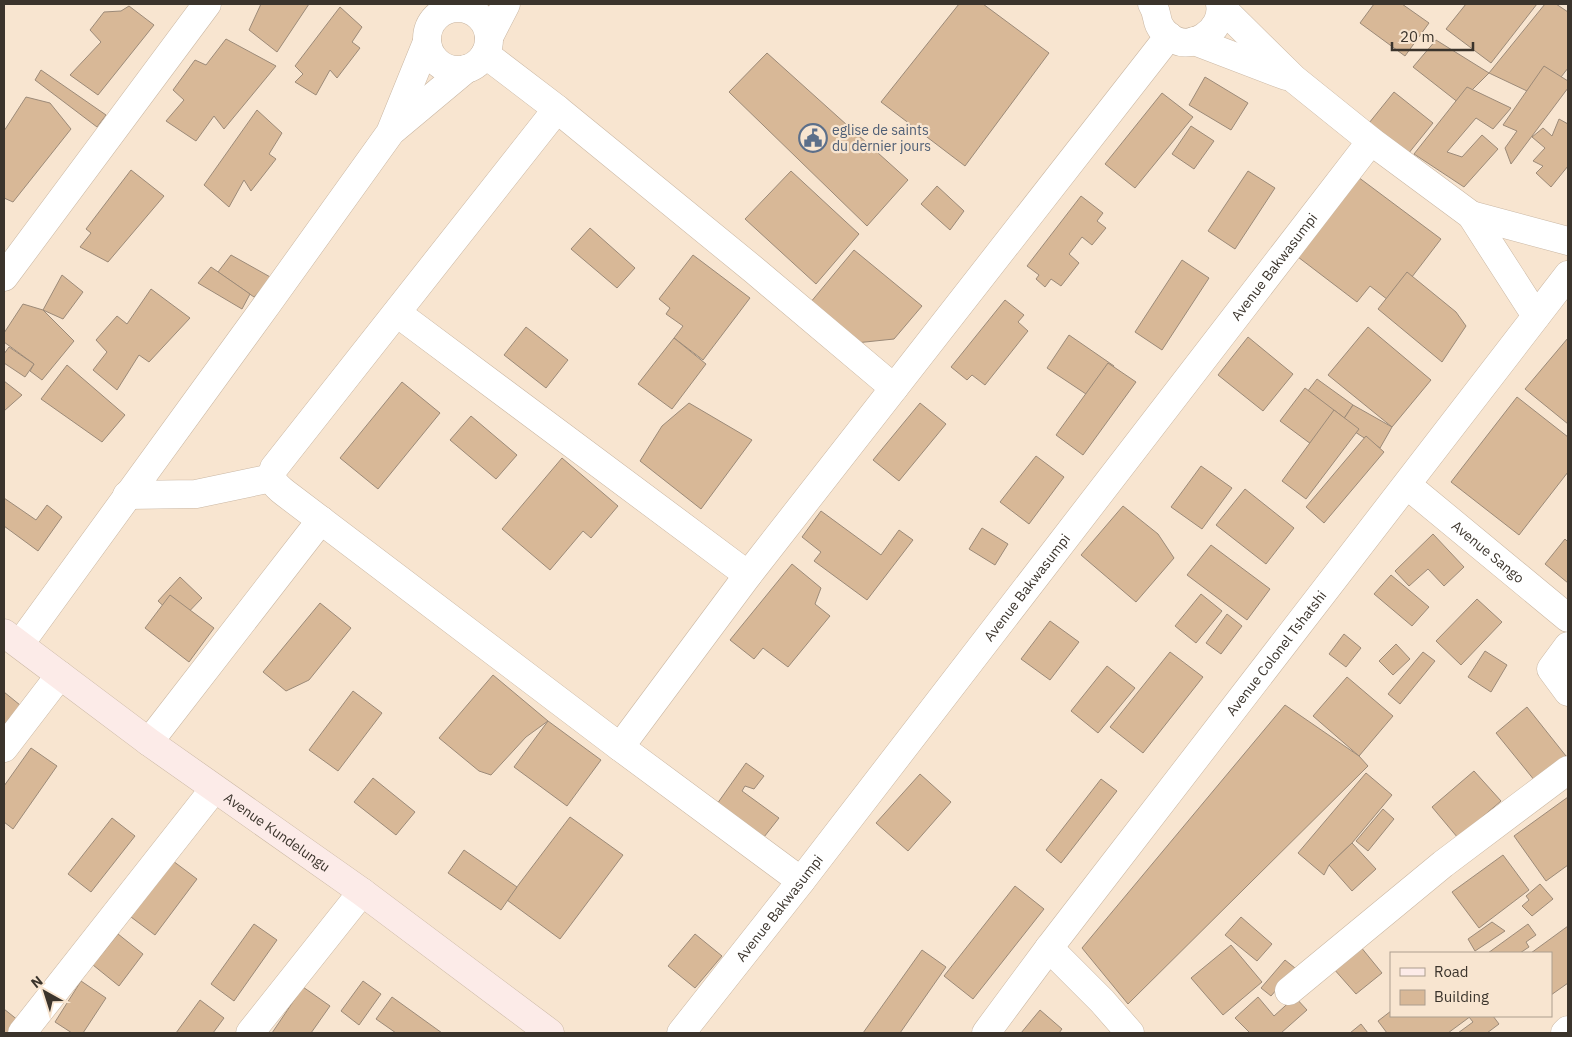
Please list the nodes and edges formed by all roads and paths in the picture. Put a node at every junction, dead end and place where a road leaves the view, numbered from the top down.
1 (207, 4) edge
2 (506, 4) edge
3 (1154, 5) edge
4 (1221, 5) edge
5 (440, 15) edge
6 (1181, 39) junction
7 (480, 54) junction
8 (1294, 79) junction
9 (557, 109) junction
10 (390, 133) junction
11 (1371, 141) junction
12 (1471, 215) junction
13 (1568, 241) edge
14 (5, 273) edge
15 (1568, 275) edge
16 (397, 313) junction
17 (1536, 316) junction
18 (894, 388) junction
19 (272, 478) junction
20 (1407, 485) junction
21 (127, 495) junction
22 (321, 520) junction
23 (748, 575) junction
24 (1568, 618) edge
25 (12, 638) edge
26 (1568, 646) edge
27 (60, 676) junction
28 (1568, 692) edge
29 (149, 742) junction
30 (620, 747) junction
31 (4, 748) edge
32 (1568, 770) edge
33 (214, 789) junction
34 (801, 880) junction
35 (362, 892) junction
36 (1049, 948) junction
37 (1288, 991) dead end
38 (1568, 1030) edge
39 (22, 1033) edge
40 (250, 1033) edge
41 (550, 1033) edge
42 (682, 1033) edge
43 (986, 1033) edge
44 (1130, 1033) edge
45 (1565, 1033) edge

1 - 14 street
2 - 7 street
3 - 6 street
4 - 6 street
4 - 8 street
5 - 7 street
5 - 7 street
5 - 10 street
6 - 8 street
6 - 18 street
7 - 9 street
7 - 10 street
8 - 11 street
9 - 16 street
9 - 18 street
10 - 21 street
11 - 12 street
11 - 34 street, Avenue Bakwasumpi
12 - 13 street
12 - 17 street
15 - 17 street, Avenue Colonel Tshatshi
16 - 19 street
16 - 23 street
17 - 20 street, Avenue Colonel Tshatshi
18 - 23 street
19 - 21 street
19 - 22 street
20 - 24 street, Avenue Sango
20 - 36 street, Avenue Colonel Tshatshi
21 - 25 street
22 - 29 street
22 - 30 street
23 - 30 street
25 - 27 street, Avenue Kundelungu
26 - 28 street
27 - 29 street, Avenue Kundelungu
27 - 31 street
29 - 33 street, Avenue Kundelungu
30 - 34 street
32 - 37 street
33 - 35 street, Avenue Kundelungu
33 - 39 street
34 - 42 street, Avenue Bakwasumpi
35 - 40 street
35 - 41 street, Avenue Kundelungu
36 - 43 street, Avenue Colonel Tshatshi
36 - 44 street
38 - 45 street

